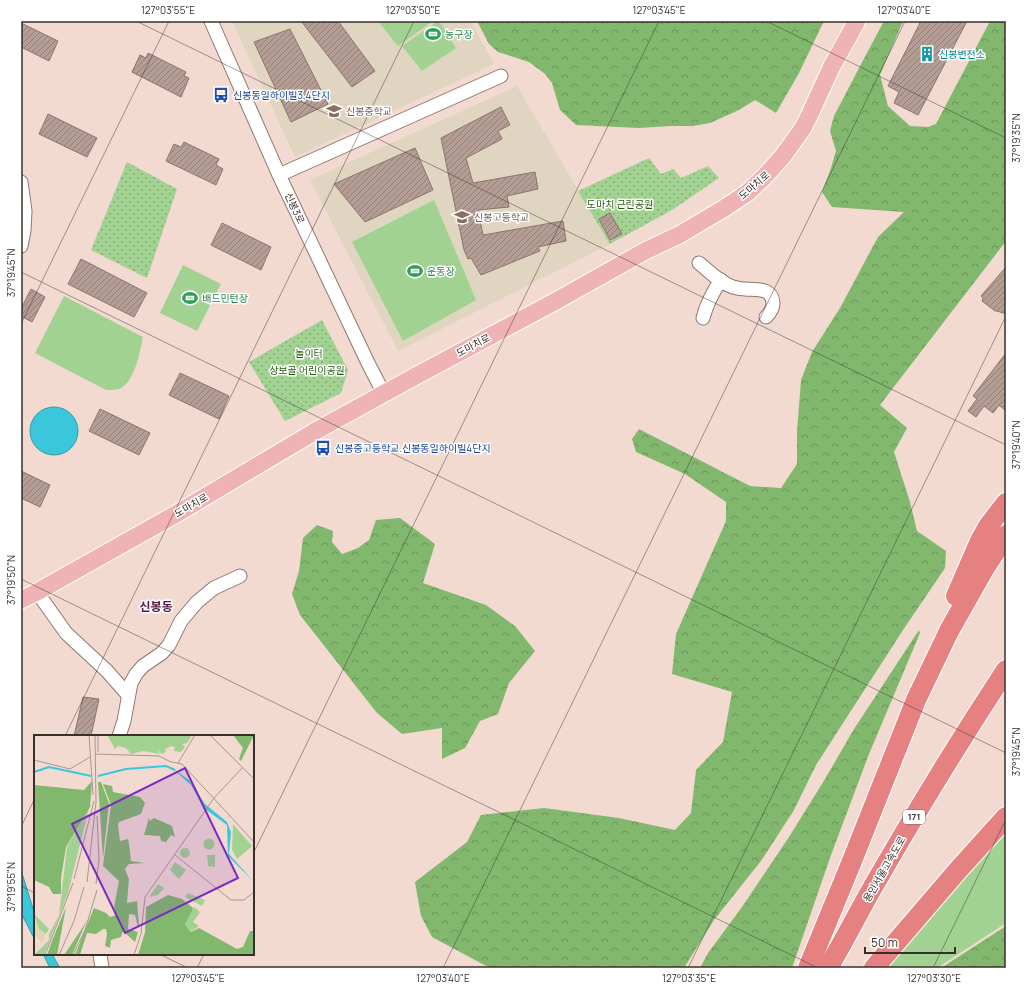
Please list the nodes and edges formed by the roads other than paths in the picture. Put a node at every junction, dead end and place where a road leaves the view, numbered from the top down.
1 (212, 21) edge
2 (857, 21) edge
3 (501, 76) dead end
4 (280, 175) junction
5 (21, 182) edge
6 (21, 246) edge
7 (699, 263) dead end
8 (721, 280) junction
9 (766, 317) dead end
10 (703, 318) dead end
11 (384, 394) junction
12 (1006, 504) edge
13 (1006, 536) edge
14 (240, 576) dead end
15 (37, 592) junction
16 (21, 600) edge
17 (1006, 670) edge
18 (923, 685) junction
19 (1006, 689) edge
20 (128, 695) junction
21 (119, 735) edge
22 (1006, 818) edge
23 (100, 955) edge
24 (102, 968) edge
25 (808, 968) edge
26 (828, 968) edge
27 (838, 968) edge
28 (874, 968) edge

1 - 4 street, 신봉3로
2 - 11 main road, 도마치로
3 - 4 street
4 - 11 street, 신봉3로
5 - 6 street
7 - 8 street
8 - 9 street
8 - 10 street
11 - 15 main road, 도마치로
12 - 18 highway
13 - 18 highway
14 - 20 street
15 - 16 main road, 도마치로
15 - 20 street
17 - 26 highway, 용인서울고속도로 / 171
18 - 25 highway
19 - 27 highway, 용인서울고속도로 / 171
20 - 21 street
22 - 28 highway
23 - 24 street

